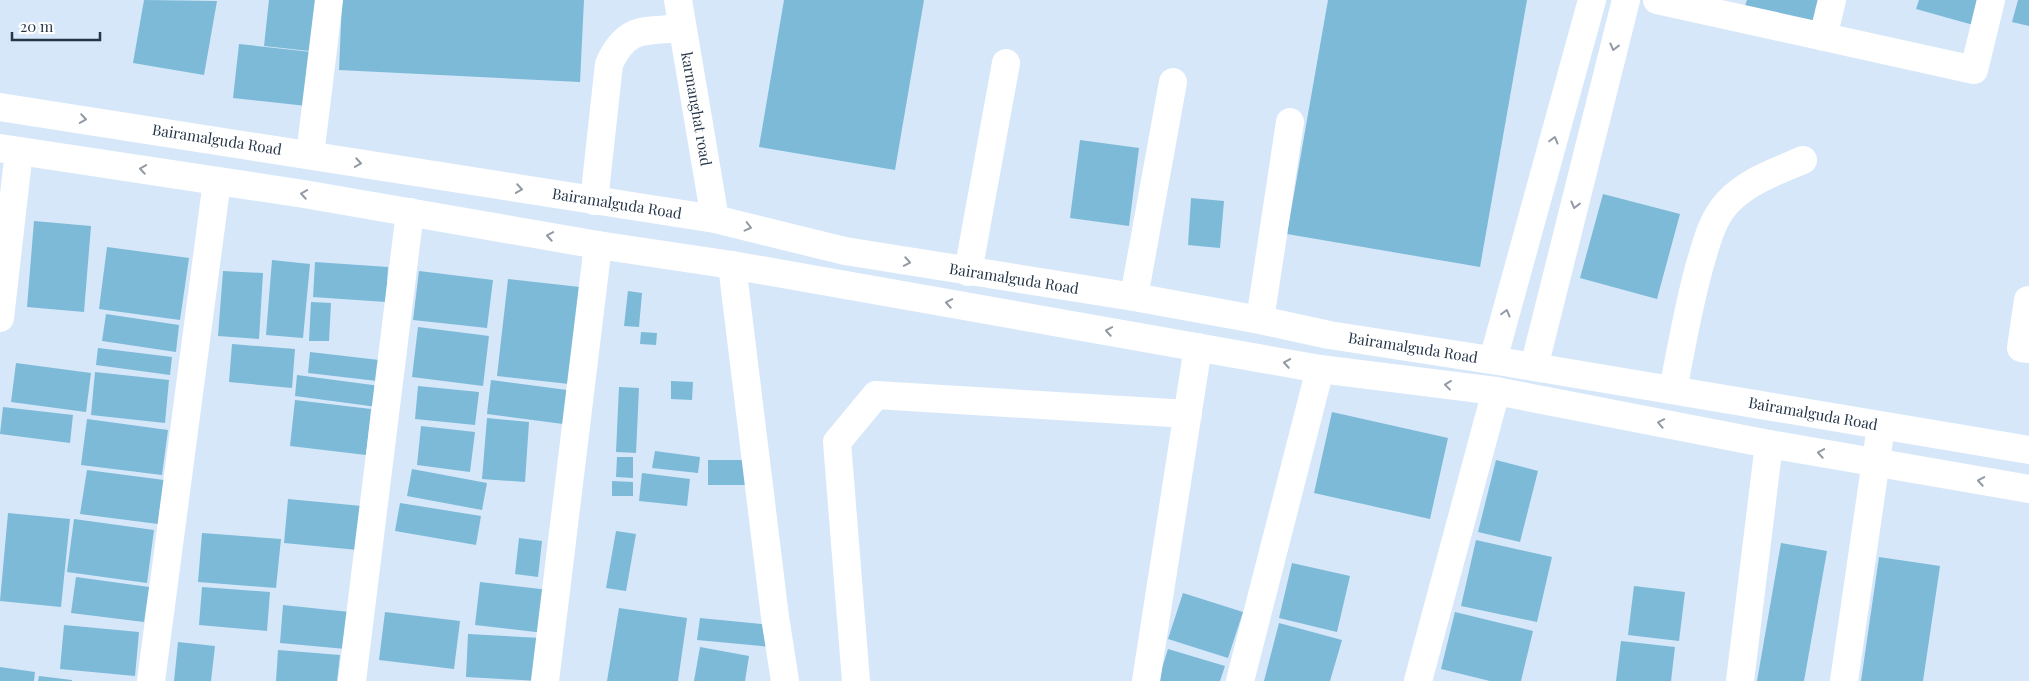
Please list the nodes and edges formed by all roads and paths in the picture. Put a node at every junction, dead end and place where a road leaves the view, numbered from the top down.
1 (329, 0) edge
2 (678, 0) edge
3 (1592, 0) edge
4 (1626, 0) edge
5 (1657, 0) edge
6 (1832, 0) edge
7 (1992, 0) edge
8 (682, 28) junction
9 (1823, 37) junction
10 (1006, 62) dead end
11 (1173, 82) dead end
12 (0, 106) edge
13 (53, 115) junction
14 (1290, 122) dead end
15 (10, 149) edge
16 (46, 154) junction
17 (310, 155) junction
18 (1803, 160) dead end
19 (218, 181) junction
20 (594, 201) junction
21 (410, 212) junction
22 (715, 219) junction
23 (598, 245) junction
24 (732, 265) junction
25 (968, 272) junction
26 (1144, 299) junction
27 (2029, 299) edge
28 (0, 318) edge
29 (1260, 320) junction
30 (1147, 338) junction
31 (1198, 347) junction
32 (2029, 349) edge
33 (1493, 360) junction
34 (1534, 367) junction
35 (1320, 368) junction
36 (1673, 390) junction
37 (1496, 391) junction
38 (1188, 414) junction
39 (1881, 426) junction
40 (1770, 444) junction
41 (2029, 450) edge
42 (1875, 463) junction
43 (2029, 489) edge
44 (151, 681) edge
45 (352, 681) edge
46 (545, 681) edge
47 (784, 681) edge
48 (856, 681) edge
49 (1146, 681) edge
50 (1240, 681) edge
51 (1418, 681) edge
52 (1740, 681) edge
53 (1844, 681) edge

1 - 17 main road
2 - 8 main road, karmanghat road
33 -> 3 main road
4 -> 34 main road
5 - 9 main road
6 - 9 main road
7 - 9 main road
8 - 20 main road
8 - 22 main road, karmanghat road
10 - 25 main road
11 - 26 main road
12 - 13 main road, Bairamalguda Road
13 - 16 main road
13 -> 17 main road, Bairamalguda Road
14 - 29 main road
15 - 16 main road, Bairamalguda Road
15 - 28 main road
19 -> 16 main road, Bairamalguda Road
17 -> 20 main road, Bairamalguda Road
18 - 36 main road
21 -> 19 main road, Bairamalguda Road
19 - 44 main road
20 - 22 main road, Bairamalguda Road
23 -> 21 main road, Bairamalguda Road
21 - 45 main road
22 -> 25 main road, Bairamalguda Road
23 - 24 main road, Bairamalguda Road
23 - 46 main road
30 -> 24 main road, Bairamalguda Road
24 - 47 main road
25 - 26 main road, Bairamalguda Road
26 - 29 main road, Bairamalguda Road
26 - 30 main road
27 - 32 main road
29 - 33 main road, Bairamalguda Road
30 - 31 main road, Bairamalguda Road
35 -> 31 main road, Bairamalguda Road
31 - 38 main road
33 - 34 main road, Bairamalguda Road
34 - 36 main road, Bairamalguda Road
37 -> 35 main road, Bairamalguda Road
35 - 50 main road
36 - 39 main road, Bairamalguda Road
40 -> 37 main road, Bairamalguda Road
37 - 51 main road
38 - 48 main road
38 - 49 main road
39 - 41 main road, Bairamalguda Road
39 - 42 main road
42 -> 40 main road, Bairamalguda Road
40 - 52 main road
43 -> 42 main road, Bairamalguda Road
42 - 53 main road

